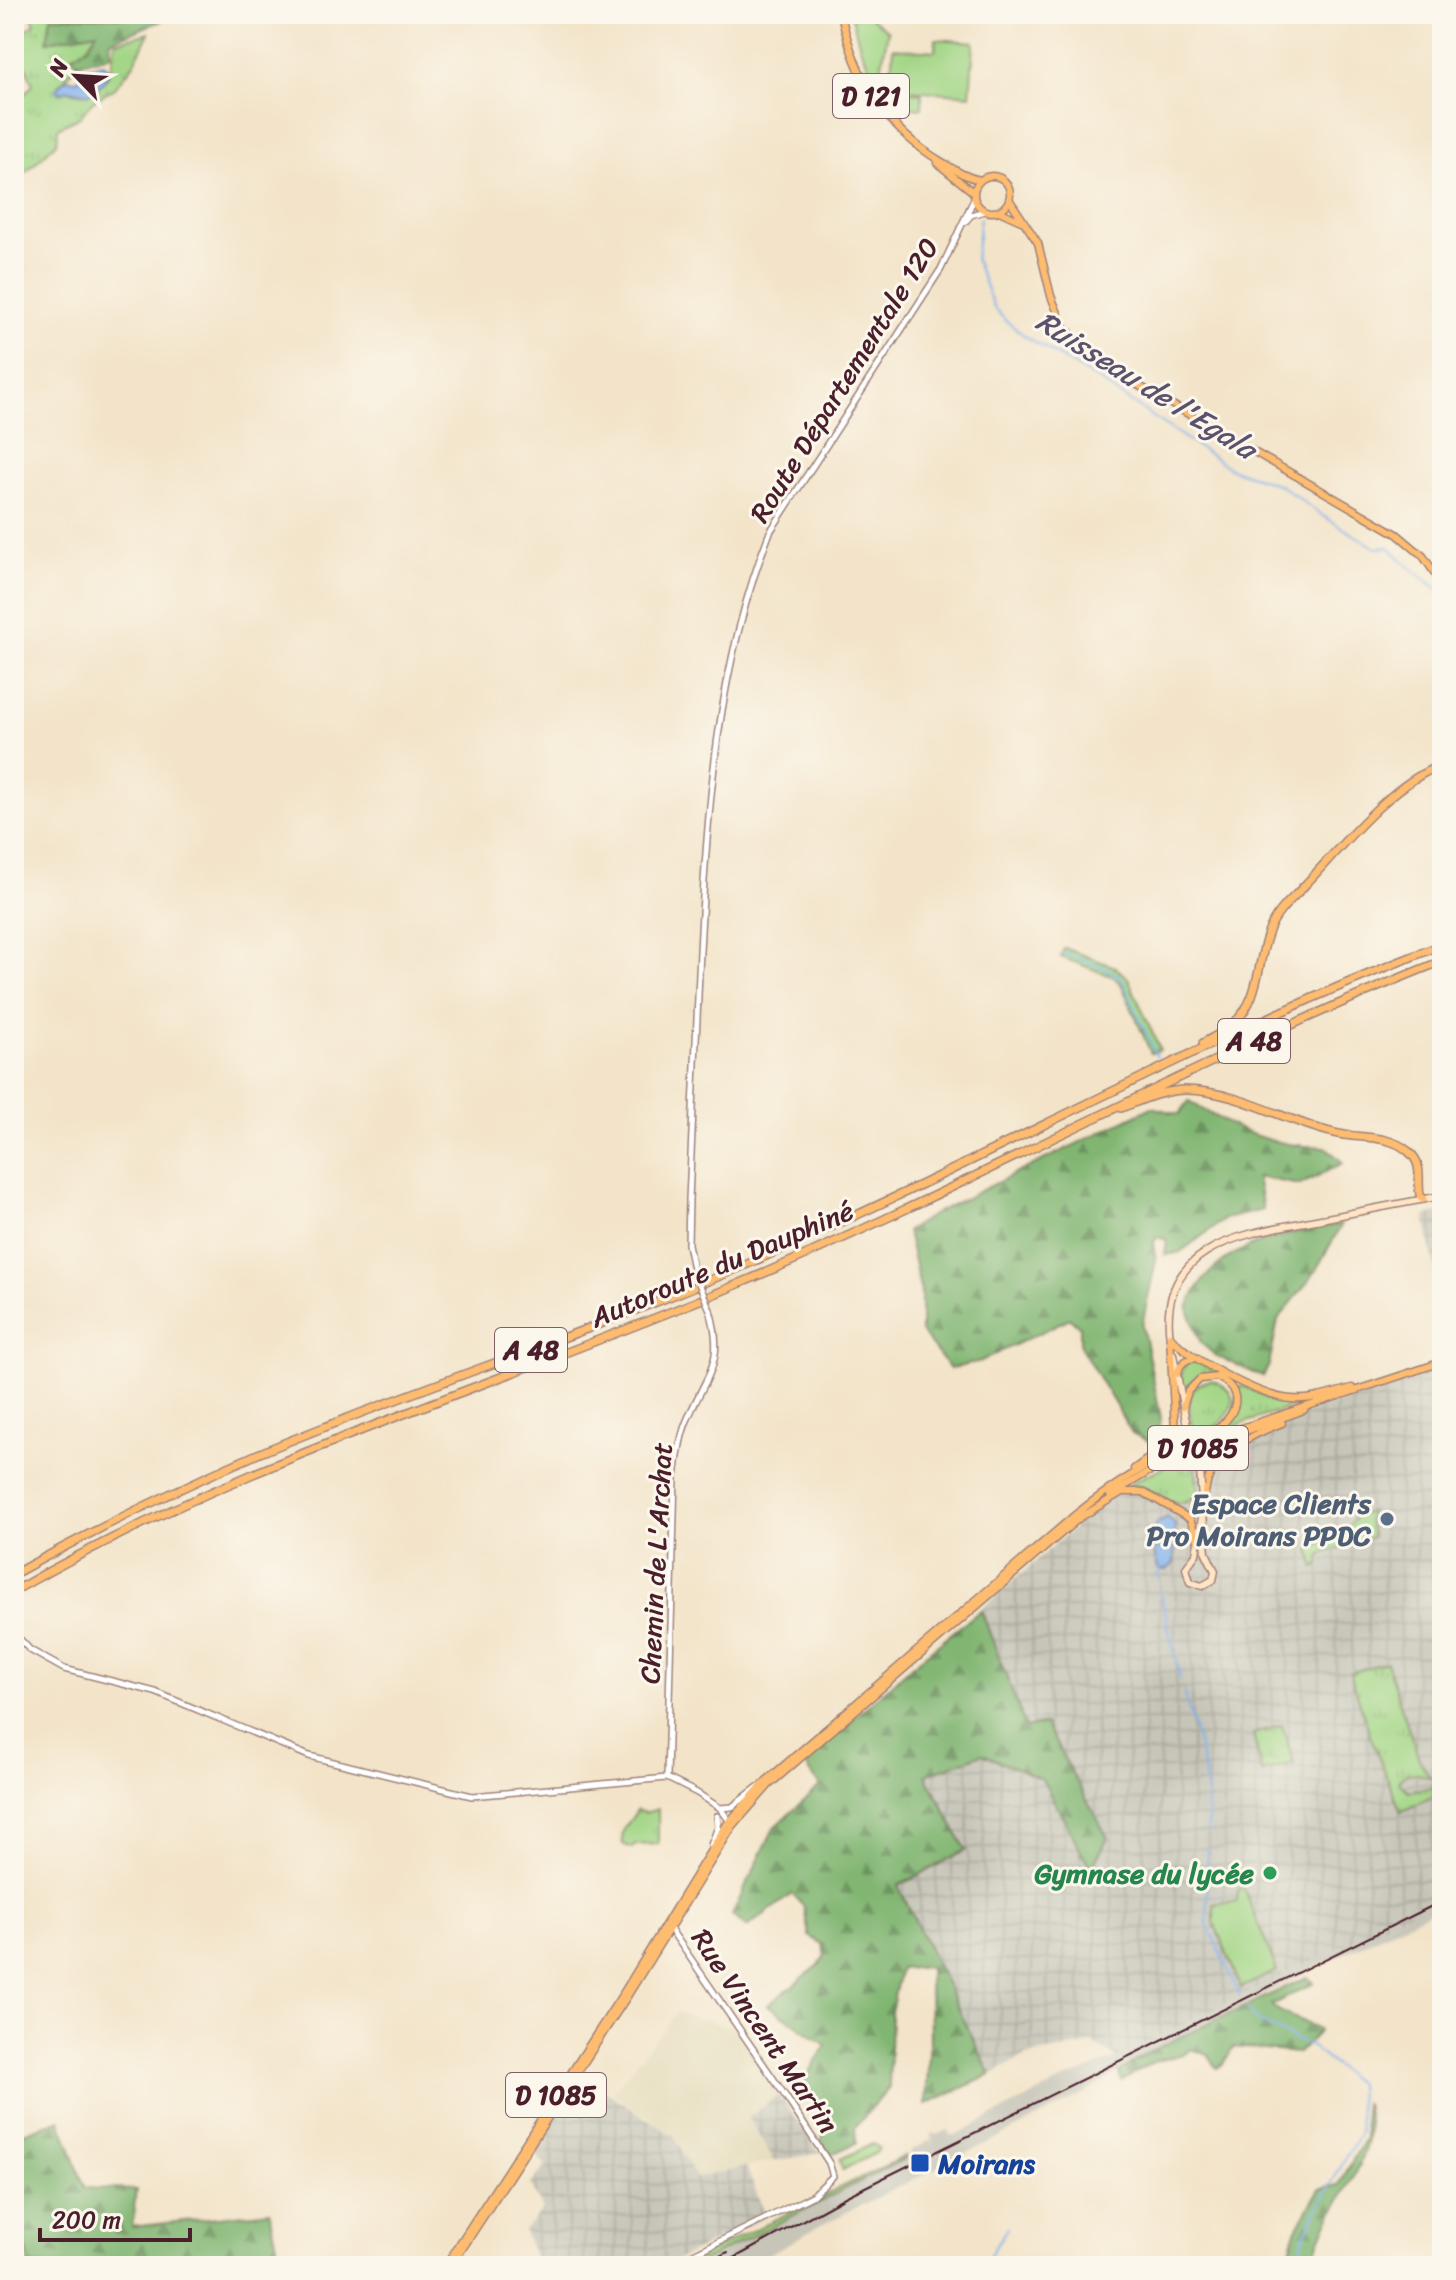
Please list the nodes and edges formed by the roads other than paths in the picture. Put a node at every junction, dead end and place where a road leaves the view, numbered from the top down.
1 (841, 14) edge
2 (933, 157) junction
3 (980, 180) junction
4 (974, 196) junction
5 (1009, 199) junction
6 (984, 211) junction
7 (999, 211) junction
8 (962, 226) junction
9 (1027, 227) junction
10 (1442, 584) edge
11 (1442, 765) edge
12 (701, 941) joint
13 (1442, 945) edge
14 (1442, 961) edge
15 (1170, 1063) junction
16 (1070, 1128) junction
17 (1442, 1196) edge
18 (1423, 1199) junction
19 (1170, 1336) junction
20 (1198, 1358) junction
21 (1442, 1362) edge
22 (1177, 1374) junction
23 (1399, 1377) junction
24 (1330, 1399) junction
25 (1183, 1407) junction
26 (1171, 1452) junction
27 (1118, 1482) junction
28 (1202, 1514) junction
29 (1077, 1517) junction
30 (1198, 1541) junction
31 (1195, 1558) junction
32 (1208, 1559) junction
33 (14, 1574) edge
34 (14, 1591) edge
35 (14, 1633) edge
36 (667, 1778) junction
37 (766, 1781) junction
38 (720, 1814) junction
39 (730, 1823) junction
40 (703, 1863) junction
41 (668, 1925) junction
42 (445, 2266) edge
43 (451, 2266) edge
44 (669, 2266) edge

1 - 2 main road, D 121
2 - 3 main road, D 121
2 - 4 main road, D 121
3 - 4 main road
3 - 5 main road
4 - 6 main road
4 - 8 street, Route Départementale 120
5 - 7 main road
5 - 9 main road
6 - 7 main road
6 - 8 street
7 - 9 main road
8 - 12 street, Route Départementale 120
9 - 10 main road
11 - 15 highway
12 - 36 street, Chemin de L'Archat, bridge
13 - 15 highway, Autoroute du Dauphiné / A 48
14 - 16 highway, Autoroute du Dauphiné / A 48
15 - 33 highway, Autoroute du Dauphiné / A 48
16 - 18 highway
16 - 34 highway, Autoroute du Dauphiné / A 48
17 - 18 main road
18 - 19 main road
19 - 20 main road
19 - 22 main road
19 - 27 main road
20 - 22 main road
20 - 23 main road
21 - 23 main road, D 1085
22 - 25 main road
23 - 24 main road, D 1085
24 - 26 main road, D 1085
24 - 28 main road
24 - 29 main road, D 1085
25 - 26 main road
25 - 28 main road, bridge
26 - 27 main road, D 1085
27 - 29 main road, D 1085
28 - 30 main road
28 - 32 main road
29 - 30 main road
29 - 37 main road, D 1085
29 - 39 main road, D 1085
30 - 31 main road
31 - 32 main road
31 - 32 main road
35 - 36 street
36 - 38 street
37 - 38 street
37 - 39 main road, D 1085
38 - 39 street
38 - 40 street
39 - 40 main road, D 1085
39 - 41 main road, D 1085
40 - 41 main road, D 1085
41 - 42 main road, D 1085
41 - 43 main road, D 1085
41 - 44 street, Rue Vincent Martin

